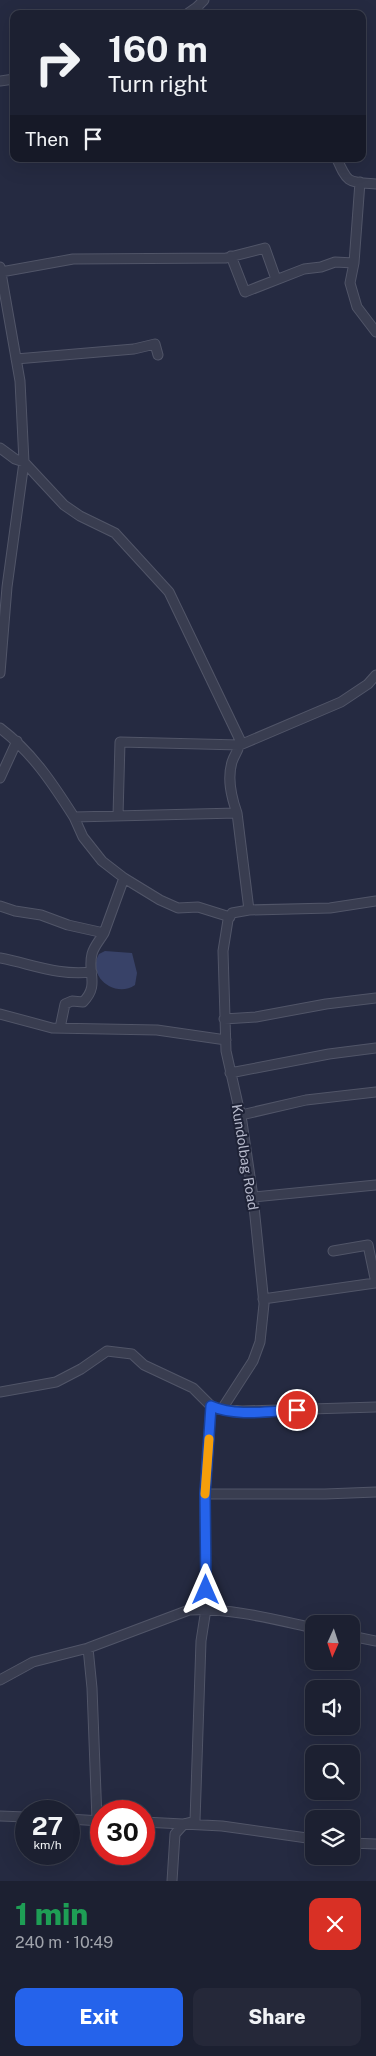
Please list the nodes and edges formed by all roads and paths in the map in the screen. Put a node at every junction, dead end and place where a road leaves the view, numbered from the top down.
1 (204, 0) edge
2 (198, 10) edge
3 (338, 162) edge
4 (360, 182) junction
5 (376, 184) edge
6 (231, 256) junction
7 (354, 263) junction
8 (1, 270) edge
9 (276, 279) junction
10 (376, 332) edge
11 (158, 355) dead end
12 (16, 359) junction
13 (0, 448) edge
14 (24, 462) junction
15 (0, 673) edge
16 (376, 675) edge
17 (0, 728) edge
18 (17, 741) junction
19 (240, 745) junction
20 (0, 778) edge
21 (237, 813) junction
22 (118, 816) junction
23 (74, 817) junction
24 (124, 878) junction
25 (376, 901) edge
26 (0, 906) edge
27 (249, 910) junction
28 (230, 917) junction
29 (104, 934) junction
30 (0, 958) edge
31 (92, 972) junction
32 (376, 998) edge
33 (0, 1014) edge
34 (224, 1019) junction
35 (60, 1028) junction
36 (226, 1040) junction
37 (376, 1048) edge
38 (230, 1073) junction
39 (376, 1092) edge
40 (240, 1115) junction
41 (376, 1185) edge
42 (253, 1197) junction
43 (333, 1251) dead end
44 (376, 1283) edge
45 (263, 1299) junction
46 (0, 1392) edge
47 (211, 1406) junction
48 (376, 1407) edge
49 (222, 1410) junction
50 (376, 1492) edge
51 (205, 1494) junction
52 (206, 1609) junction
53 (305, 1626) edge
54 (360, 1638) edge
55 (376, 1641) edge
56 (88, 1648) junction
57 (0, 1680) edge
58 (98, 1800) edge
59 (0, 1816) edge
60 (15, 1817) edge
61 (155, 1823) edge
62 (184, 1824) junction
63 (305, 1839) edge
64 (360, 1843) edge
65 (376, 1844) edge
66 (172, 1881) edge

1 - 2 street
3 - 4 street
4 - 5 street
4 - 7 street
6 - 8 street
6 - 9 street
6 - 9 street
7 - 9 street
7 - 10 street
8 - 12 street
11 - 12 street
12 - 14 street
13 - 14 street
14 - 15 street
14 - 19 street
16 - 19 street
17 - 18 street
18 - 20 street
18 - 23 street
19 - 21 street
19 - 22 street
21 - 22 street
21 - 27 street
22 - 23 street
23 - 24 street
24 - 28 street
24 - 29 street
25 - 27 street
26 - 29 street
27 - 28 street
28 - 34 street, Kundolbag Road
29 - 31 street
30 - 31 street
31 - 35 street
32 - 34 street
33 - 35 street
34 - 36 street, Kundolbag Road
35 - 36 street
36 - 38 street, Kundolbag Road
37 - 38 street
38 - 40 street, Kundolbag Road
39 - 40 street
40 - 42 street, Kundolbag Road
41 - 42 street
42 - 45 street, Kundolbag Road
43 - 44 street
44 - 45 street
45 - 49 street, Kundolbag Road
46 - 47 street
47 - 49 street
47 - 51 street
48 - 49 street
50 - 51 street
51 - 52 street
52 - 53 street
52 - 56 street
52 - 62 street
54 - 55 street
56 - 57 street
56 - 58 street
59 - 60 street
61 - 62 street
62 - 63 street
62 - 66 street
64 - 65 street

